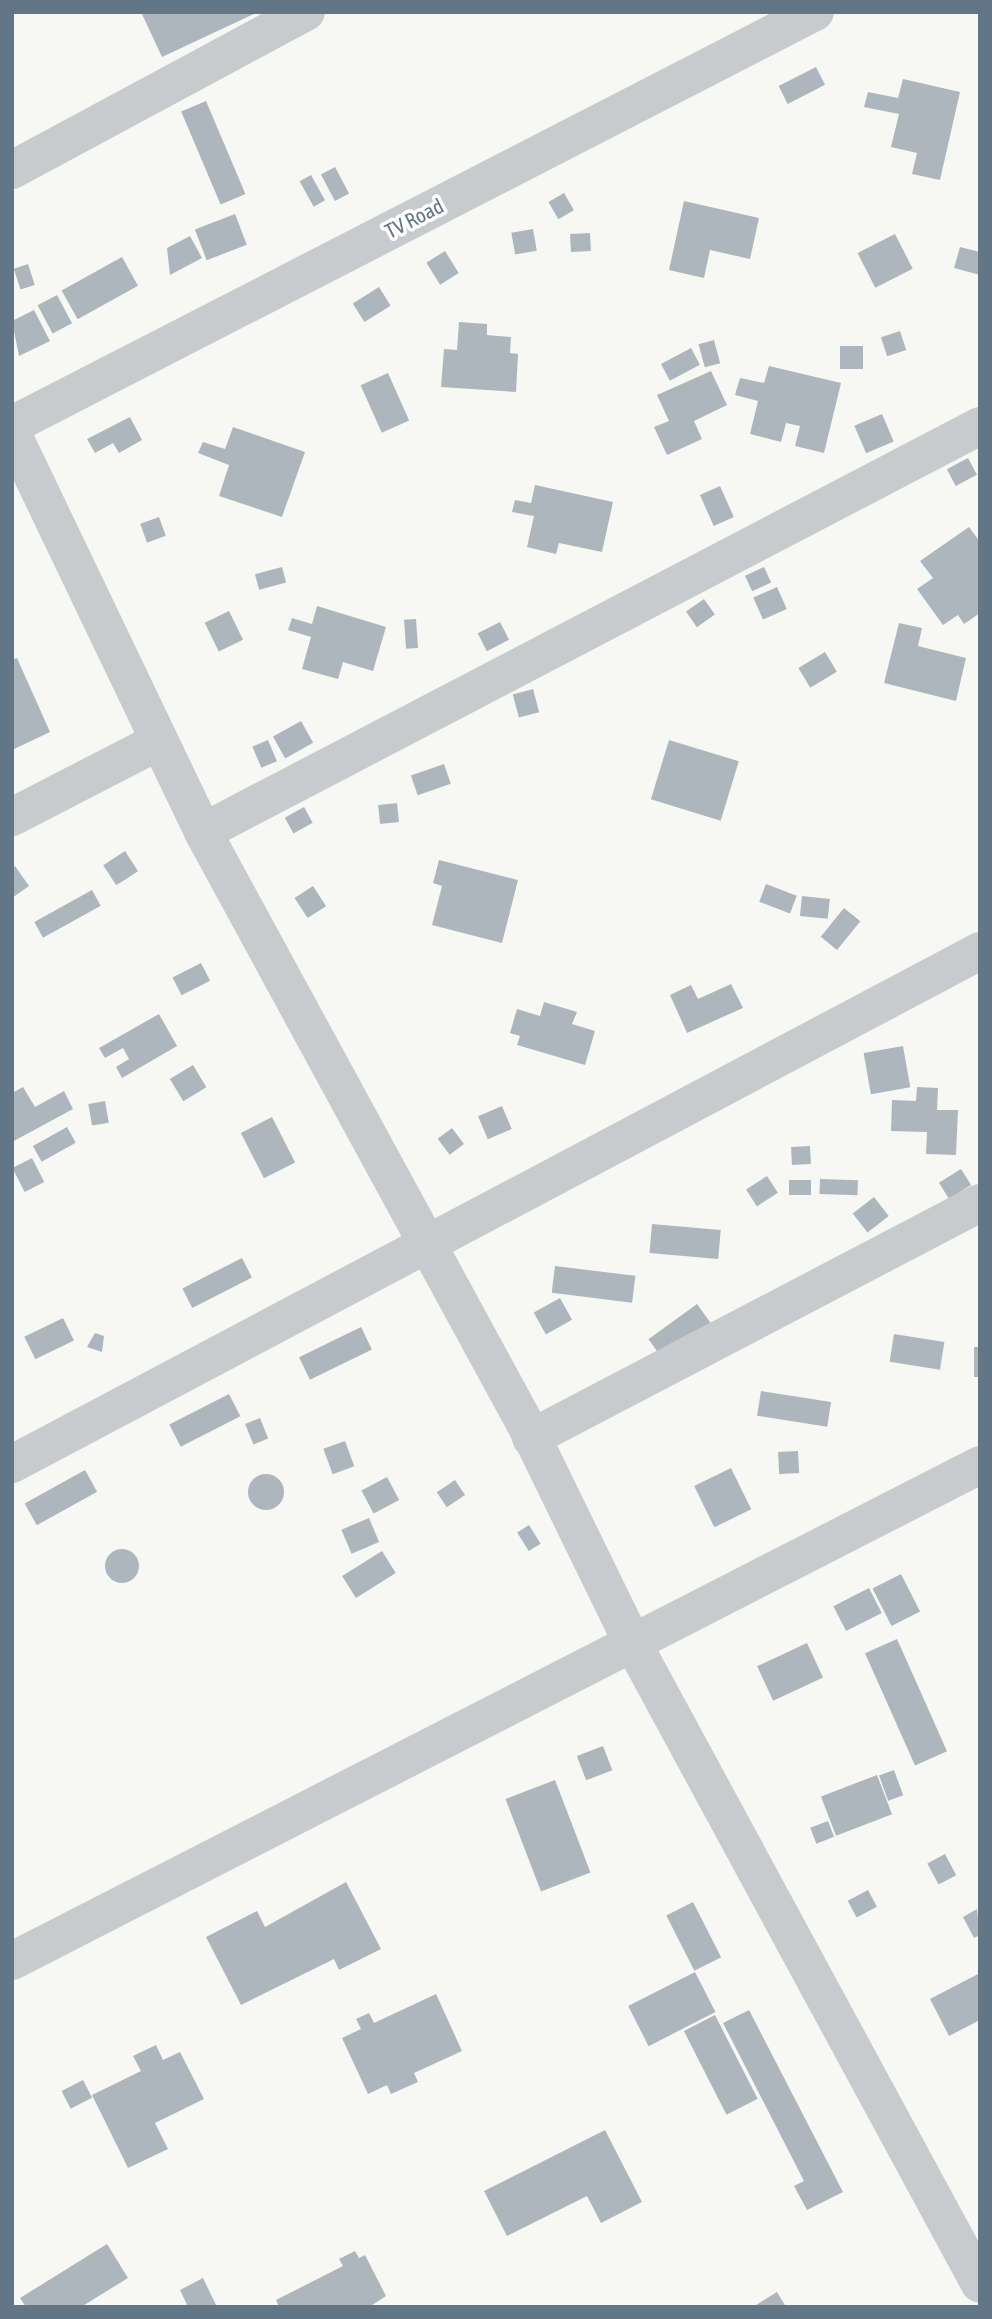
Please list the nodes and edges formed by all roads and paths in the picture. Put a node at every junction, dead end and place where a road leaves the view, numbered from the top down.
1 (306, 12) edge
2 (815, 12) edge
3 (12, 170) edge
4 (12, 425) edge
5 (980, 426) edge
6 (12, 433) edge
7 (159, 741) junction
8 (12, 817) edge
9 (203, 832) junction
10 (980, 951) edge
11 (980, 1203) edge
12 (428, 1246) junction
13 (531, 1438) junction
14 (12, 1464) edge
15 (980, 1465) edge
16 (631, 1640) junction
17 (12, 1961) edge
18 (980, 2284) edge

1 - 3 street
2 - 4 street, TV Road
5 - 9 street
6 - 7 street
7 - 8 street
7 - 9 street
9 - 12 street
10 - 12 street
11 - 13 street
12 - 13 street
12 - 14 street
13 - 16 street
15 - 16 street
16 - 17 street
16 - 18 street

